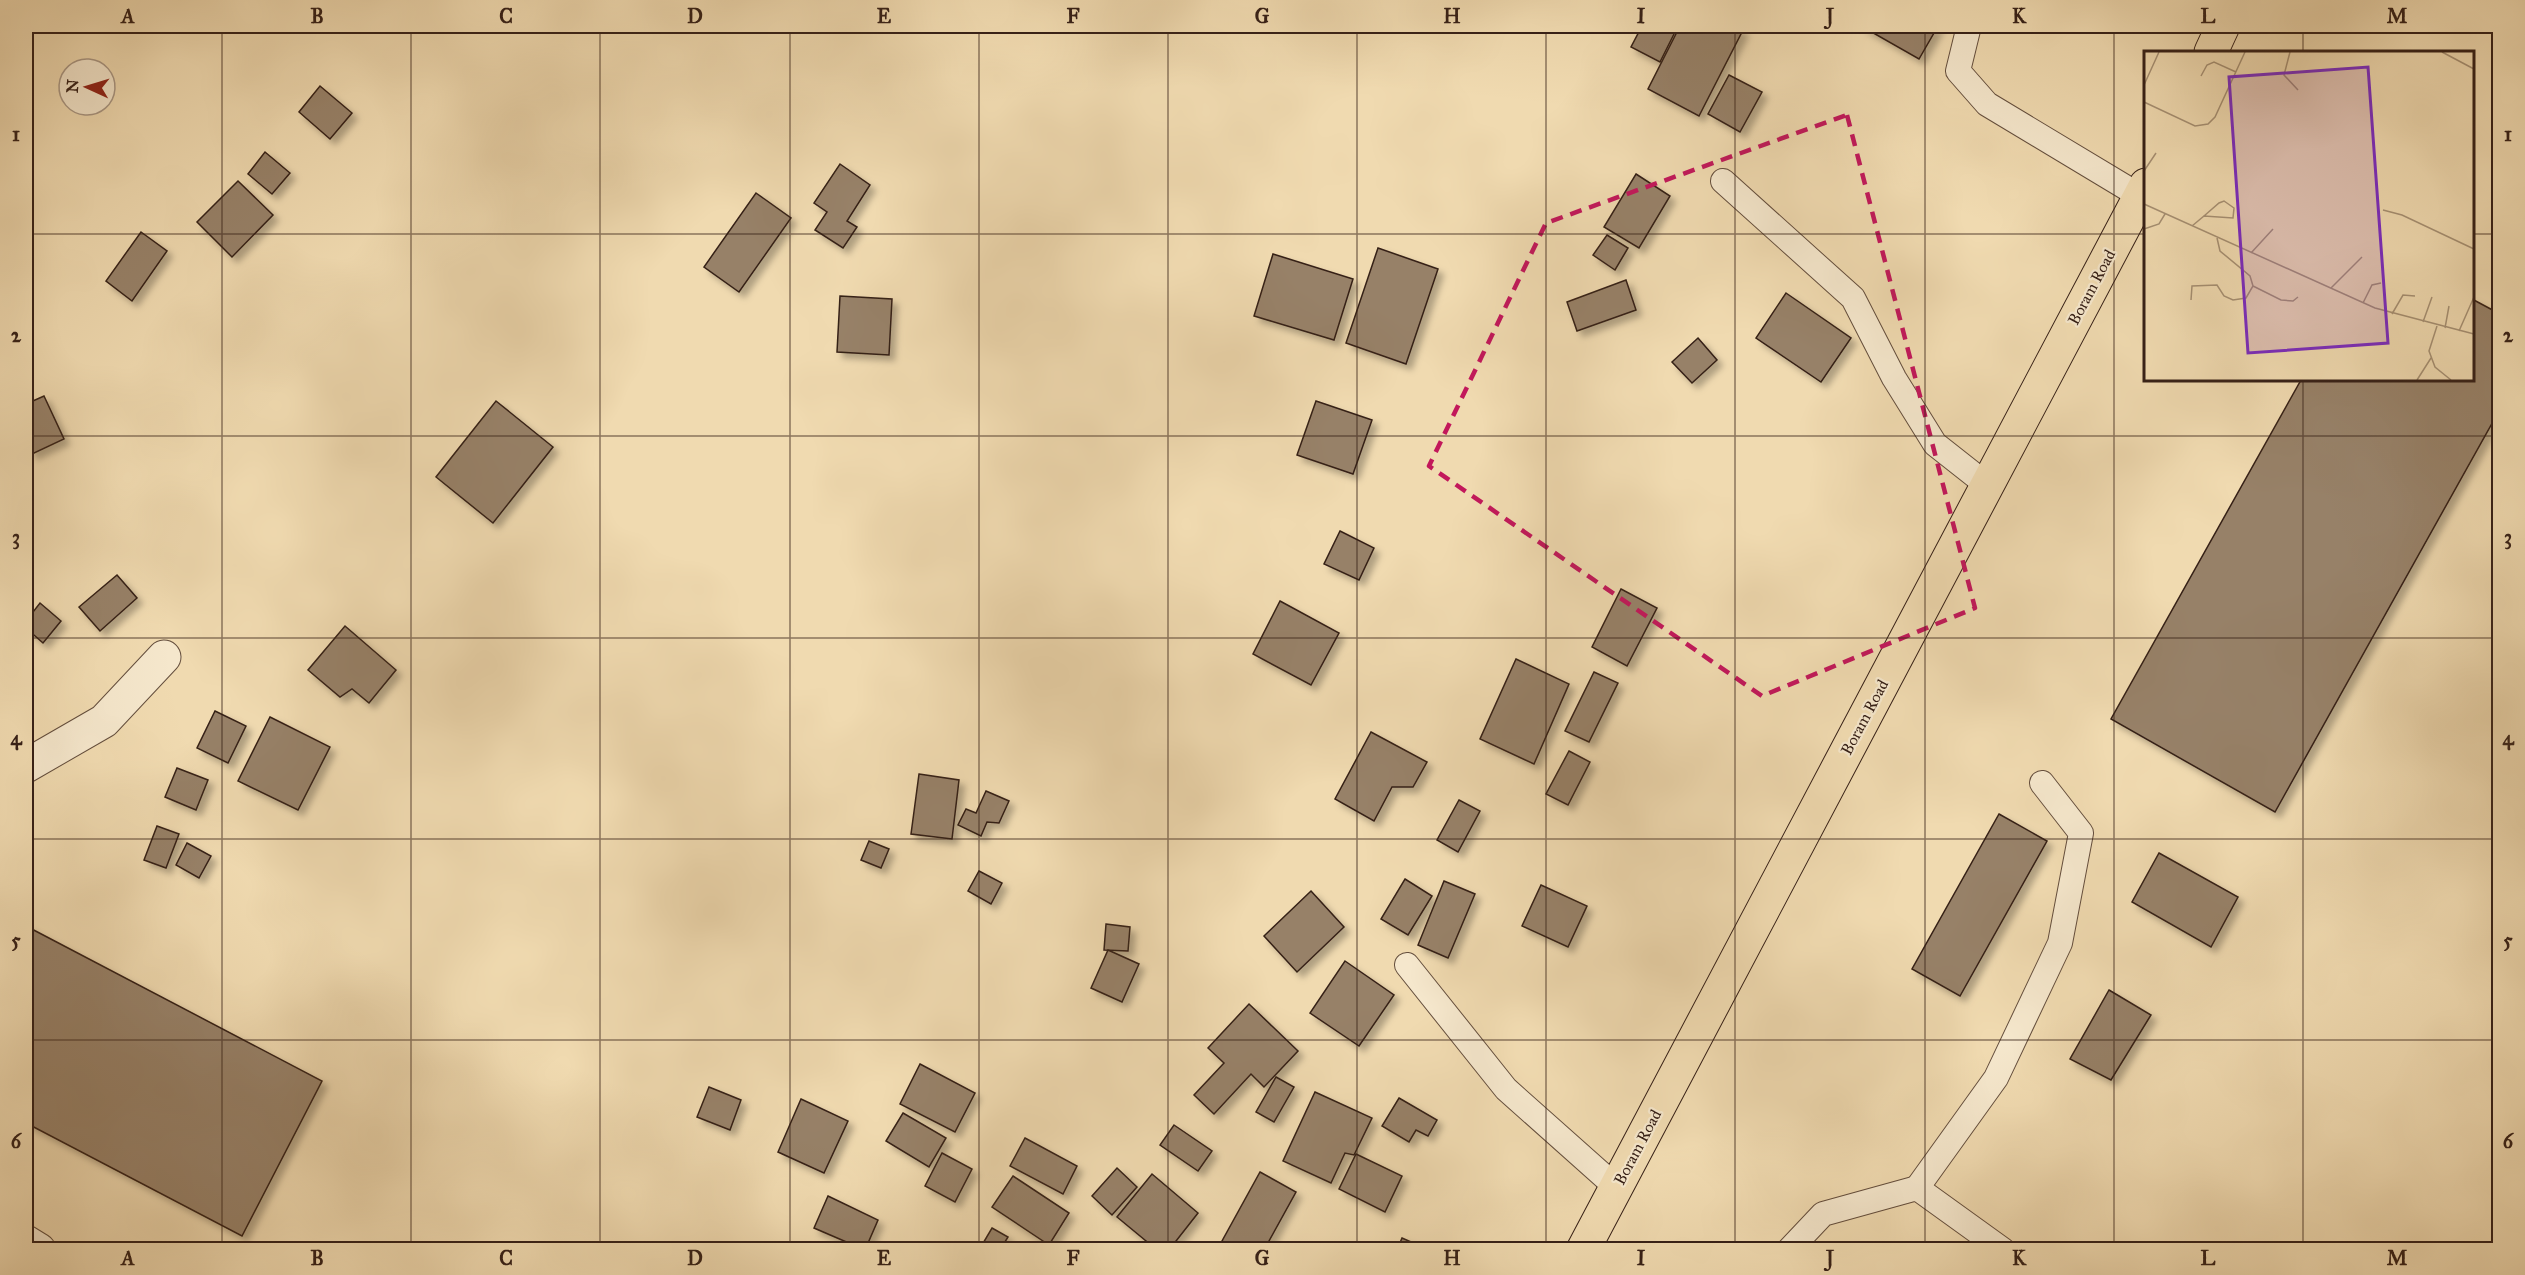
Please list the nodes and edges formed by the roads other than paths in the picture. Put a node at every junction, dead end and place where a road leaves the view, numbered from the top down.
1 (1969, 26) edge
2 (2223, 26) edge
3 (2211, 51) edge
4 (1723, 181) dead end
5 (2143, 190) edge
6 (1987, 484) junction
7 (164, 657) dead end
8 (26, 766) edge
9 (2042, 783) dead end
10 (1407, 965) dead end
11 (1616, 1187) junction
12 (1917, 1188) junction
13 (26, 1242) edge
14 (39, 1250) edge
15 (1583, 1250) edge
16 (1789, 1250) edge
17 (2002, 1250) edge

1 - 5 lane
2 - 3 main road
4 - 6 lane
5 - 6 main road, Boram Road
6 - 11 main road, Boram Road
7 - 8 street
9 - 12 lane
10 - 11 lane
11 - 15 main road, Boram Road
12 - 16 lane
12 - 17 lane
13 - 14 street

